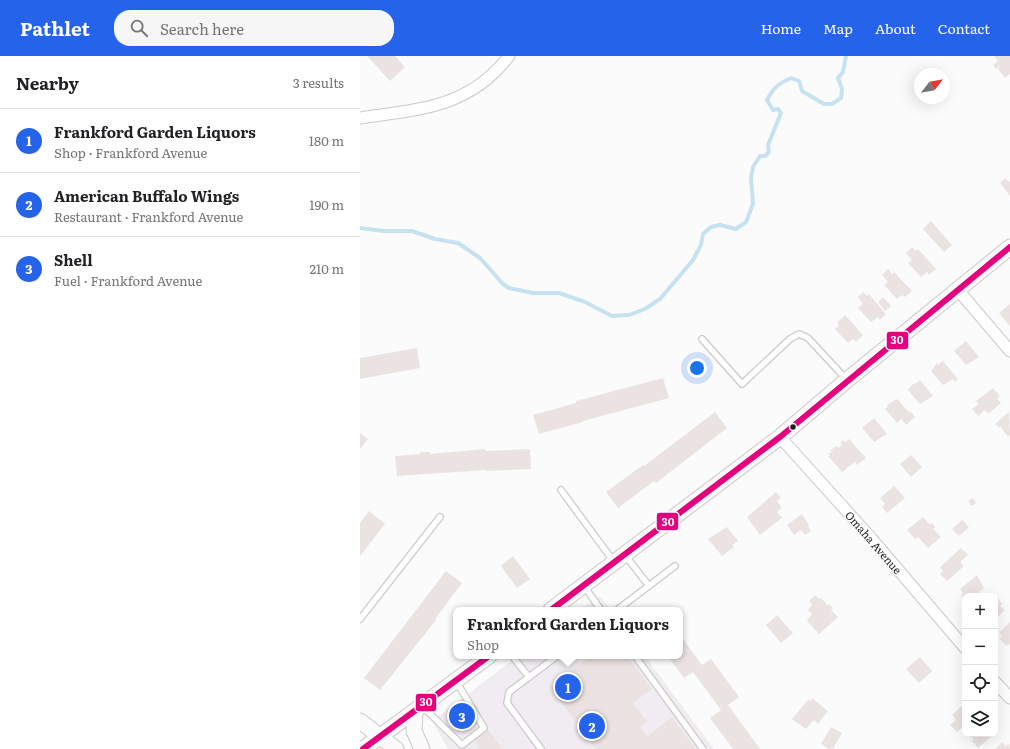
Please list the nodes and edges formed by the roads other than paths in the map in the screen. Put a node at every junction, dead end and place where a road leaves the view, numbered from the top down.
1 (509, 56) edge
2 (360, 118) edge
3 (1010, 247) edge
4 (958, 290) junction
5 (702, 338) dead end
6 (1010, 351) edge
7 (847, 380) junction
8 (780, 437) junction
9 (561, 490) dead end
10 (440, 517) dead end
11 (620, 559) junction
12 (675, 566) dead end
13 (583, 586) junction
14 (649, 586) junction
15 (555, 607) edge
16 (599, 607) edge
17 (621, 607) edge
18 (360, 619) edge
19 (962, 644) edge
20 (485, 659) edge
21 (514, 659) edge
22 (553, 659) edge
23 (637, 659) edge
24 (529, 677) junction
25 (456, 681) junction
26 (998, 685) edge
27 (1010, 698) edge
28 (418, 709) junction
29 (360, 721) edge
30 (380, 737) junction
31 (464, 747) edge
32 (363, 749) edge
33 (396, 749) edge
34 (422, 749) edge
35 (541, 749) edge
36 (703, 749) edge

1 - 2 street
3 - 4 street
4 - 6 street
4 - 7 street
5 - 7 lane
7 - 8 street
8 - 11 street
8 - 19 street, Omaha Avenue
9 - 11 lane
10 - 18 lane
11 - 13 street
11 - 14 lane
12 - 14 lane
13 - 15 street
13 - 16 lane
14 - 17 lane
20 - 25 street
21 - 24 lane
22 - 24 lane
23 - 36 lane
24 - 35 lane
25 - 28 street
25 - 31 lane
26 - 27 street
28 - 30 street
28 - 31 lane
28 - 34 street
29 - 30 street
30 - 32 street
30 - 33 street

